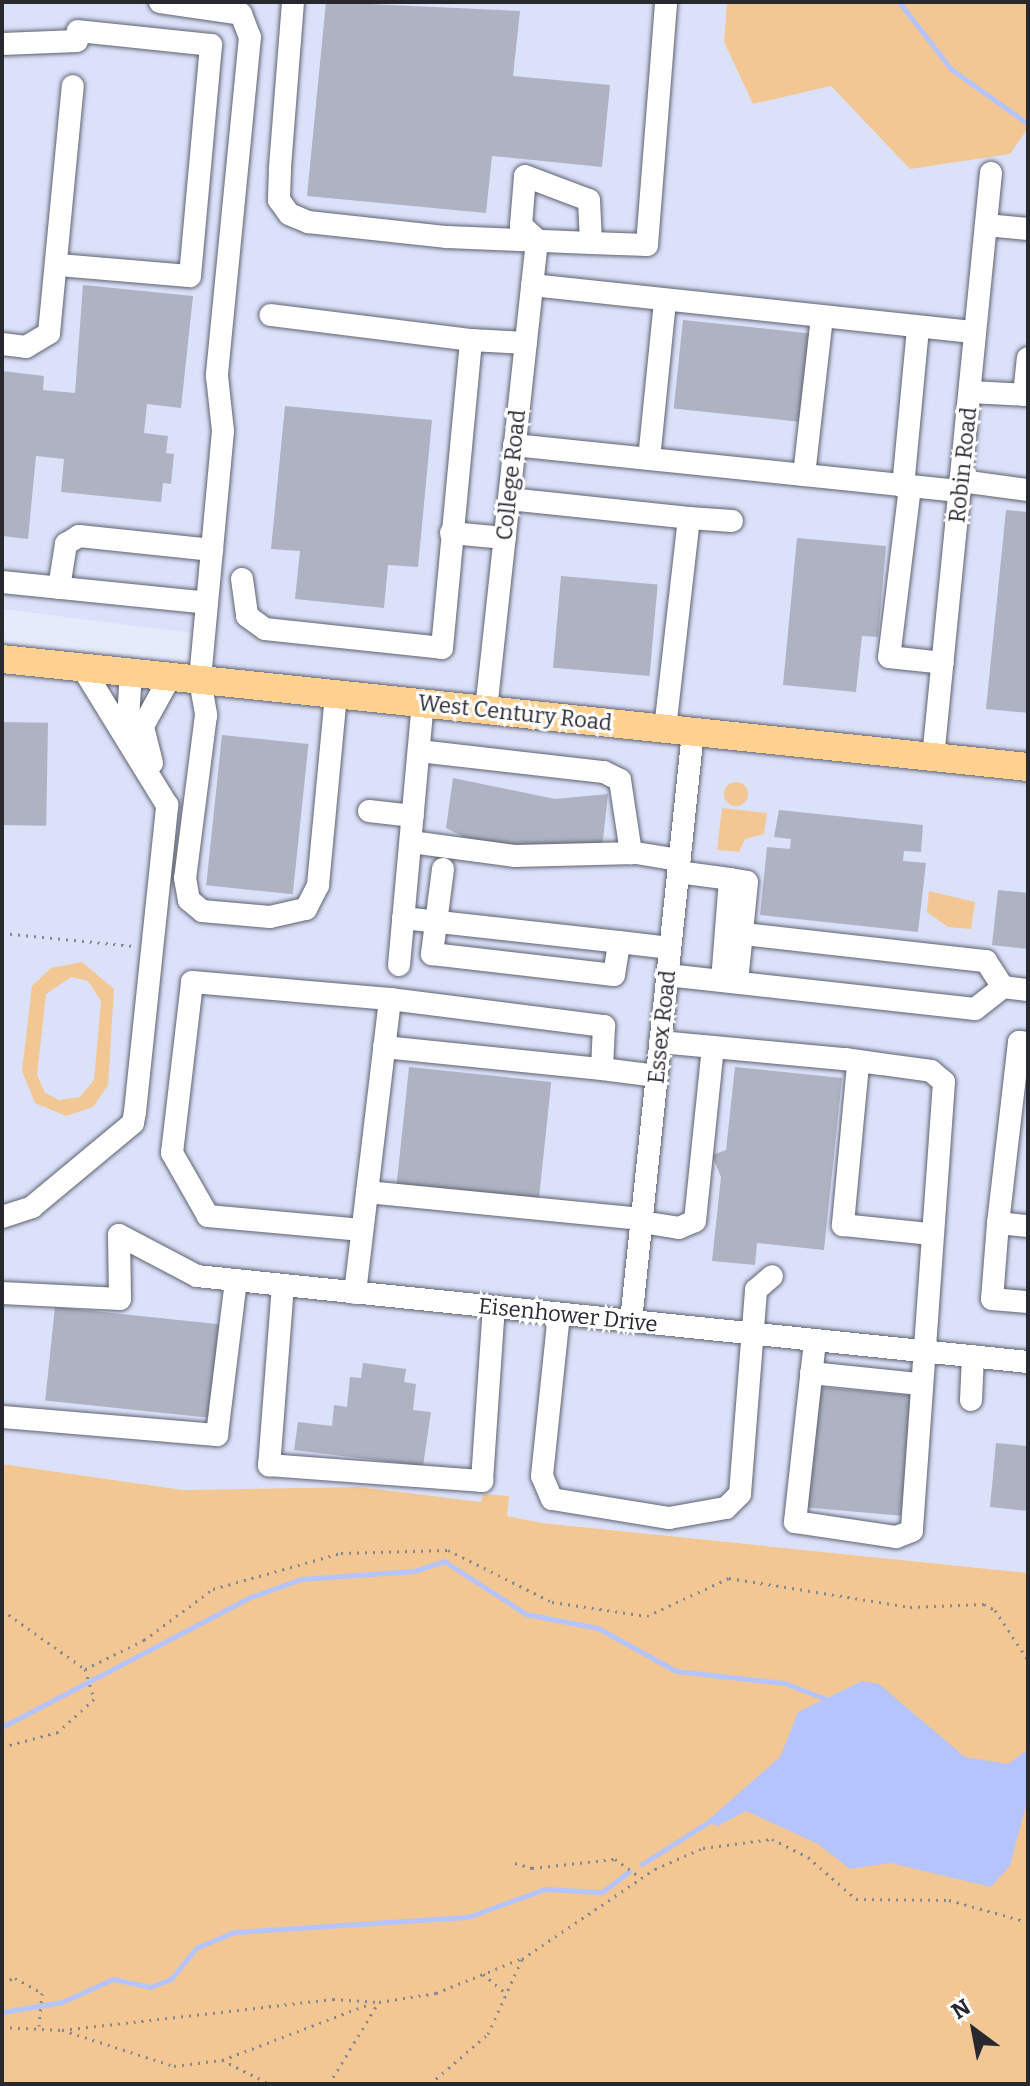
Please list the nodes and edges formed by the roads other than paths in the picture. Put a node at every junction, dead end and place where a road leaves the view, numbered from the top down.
1 (160, 2) edge
2 (293, 2) edge
3 (666, 2) edge
4 (2, 44) edge
5 (73, 86) dead end
6 (991, 173) dead end
7 (986, 225) junction
8 (1028, 229) edge
9 (537, 240) junction
10 (591, 243) junction
11 (58, 265) junction
12 (532, 285) junction
13 (665, 301) junction
14 (271, 315) dead end
15 (822, 318) junction
16 (918, 327) junction
17 (975, 332) junction
18 (471, 340) junction
19 (526, 343) junction
20 (2, 344) edge
21 (1028, 358) edge
22 (970, 392) junction
23 (1026, 395) edge
24 (514, 445) junction
25 (649, 459) junction
26 (804, 475) junction
27 (960, 486) junction
28 (907, 487) junction
29 (1028, 490) edge
30 (509, 499) junction
31 (689, 518) junction
32 (732, 521) dead end
33 (451, 533) junction
34 (505, 538) junction
35 (212, 550) junction
36 (242, 579) dead end
37 (2, 582) edge
38 (59, 588) junction
39 (207, 603) junction
40 (2, 659) edge
41 (943, 663) junction
42 (82, 667) junction
43 (131, 672) junction
44 (170, 677) junction
45 (200, 680) junction
46 (336, 694) junction
47 (423, 703) junction
48 (486, 710) junction
49 (679, 730) junction
50 (127, 739) junction
51 (419, 751) junction
52 (933, 758) junction
53 (1028, 767) edge
54 (160, 795) junction
55 (369, 811) dead end
56 (413, 816) junction
57 (411, 842) junction
58 (631, 853) junction
59 (679, 866) junction
60 (443, 869) dead end
61 (403, 918) junction
62 (436, 922) junction
63 (734, 933) junction
64 (619, 942) junction
65 (670, 948) junction
66 (399, 965) dead end
67 (667, 975) junction
68 (729, 981) junction
69 (1003, 987) junction
70 (1028, 990) edge
71 (390, 999) junction
72 (660, 1042) junction
73 (1028, 1043) edge
74 (384, 1047) junction
75 (713, 1048) junction
76 (858, 1065) junction
77 (602, 1069) junction
78 (657, 1076) junction
79 (367, 1192) junction
80 (2, 1217) edge
81 (642, 1220) junction
82 (998, 1223) junction
83 (1028, 1226) edge
84 (362, 1230) junction
85 (930, 1234) junction
86 (772, 1276) dead end
87 (236, 1281) junction
88 (283, 1285) junction
89 (2, 1293) edge
90 (355, 1293) junction
91 (1028, 1302) edge
92 (494, 1307) junction
93 (559, 1314) junction
94 (631, 1321) junction
95 (753, 1334) junction
96 (815, 1340) junction
97 (923, 1351) junction
98 (973, 1356) junction
99 (1028, 1362) edge
100 (811, 1373) junction
101 (920, 1384) junction
102 (971, 1400) dead end
103 (2, 1417) edge

1 - 35 street
2 - 9 street
3 - 10 street
4 - 11 street
5 - 11 street
6 - 7 street, Robin Road
7 - 8 street
7 - 17 street, Robin Road
9 - 10 street
9 - 10 street
9 - 12 street, College Road
11 - 20 street
12 - 13 street
12 - 19 street, College Road
13 - 15 street
13 - 25 street
14 - 18 street
15 - 16 street
15 - 26 street
16 - 17 street
16 - 28 street
17 - 22 street, Robin Road
18 - 19 street
18 - 33 street
19 - 24 street, College Road
21 - 23 street
22 - 23 street
22 - 27 street, Robin Road
24 - 25 street
24 - 30 street, College Road
25 - 26 street
26 - 28 street
27 - 28 street
27 - 29 street
27 - 41 street, Robin Road
28 - 41 street
30 - 31 street
30 - 34 street, College Road
31 - 32 street
31 - 49 street, Essex Road
33 - 34 street
33 - 36 street
34 - 48 street, College Road
35 - 38 street
35 - 39 street
37 - 38 street
38 - 39 street
39 - 45 street
40 - 42 main road, West Century Road
41 - 52 street, Robin Road
42 - 43 main road, West Century Road
42 - 50 street
43 - 44 main road, West Century Road
43 - 50 street
44 - 45 main road, West Century Road
44 - 54 street
45 - 46 main road, West Century Road
45 - 46 street
46 - 47 main road, West Century Road
47 - 48 main road, West Century Road
47 - 51 street
48 - 49 main road, West Century Road
49 - 52 main road, West Century Road
49 - 59 street, Essex Road
50 - 54 street
51 - 56 street
51 - 58 street
52 - 53 main road, West Century Road
54 - 80 street
55 - 56 street
56 - 57 street
57 - 58 street
57 - 61 street
58 - 59 street
59 - 63 street
59 - 65 street, Essex Road
60 - 62 street
61 - 62 street
61 - 66 street
62 - 64 street
62 - 64 street
63 - 68 street
63 - 69 street
64 - 65 street
65 - 67 street, Essex Road
67 - 68 street
67 - 72 street, Essex Road
68 - 69 street
69 - 70 street
71 - 74 street
71 - 77 street
71 - 84 street
72 - 75 street
72 - 78 street, Essex Road
73 - 82 street
74 - 77 street
74 - 79 street
75 - 76 street
75 - 81 street
76 - 85 street
76 - 85 street
77 - 78 street
78 - 81 street, Essex Road
79 - 81 street
79 - 84 street
81 - 94 street, Essex Road
82 - 83 street
82 - 91 street
84 - 90 street
85 - 97 street
86 - 95 street
87 - 88 street, Eisenhower Drive
87 - 89 street, Eisenhower Drive
87 - 103 street
88 - 90 street, Eisenhower Drive
88 - 92 street
90 - 92 street, Eisenhower Drive
92 - 93 street, Eisenhower Drive
93 - 94 street, Eisenhower Drive
93 - 95 street
94 - 95 street, Eisenhower Drive
95 - 96 street, Eisenhower Drive
96 - 97 street, Eisenhower Drive
96 - 100 street
97 - 98 street, Eisenhower Drive
97 - 101 street
98 - 99 street, Eisenhower Drive
98 - 102 street
100 - 101 street
100 - 101 street

